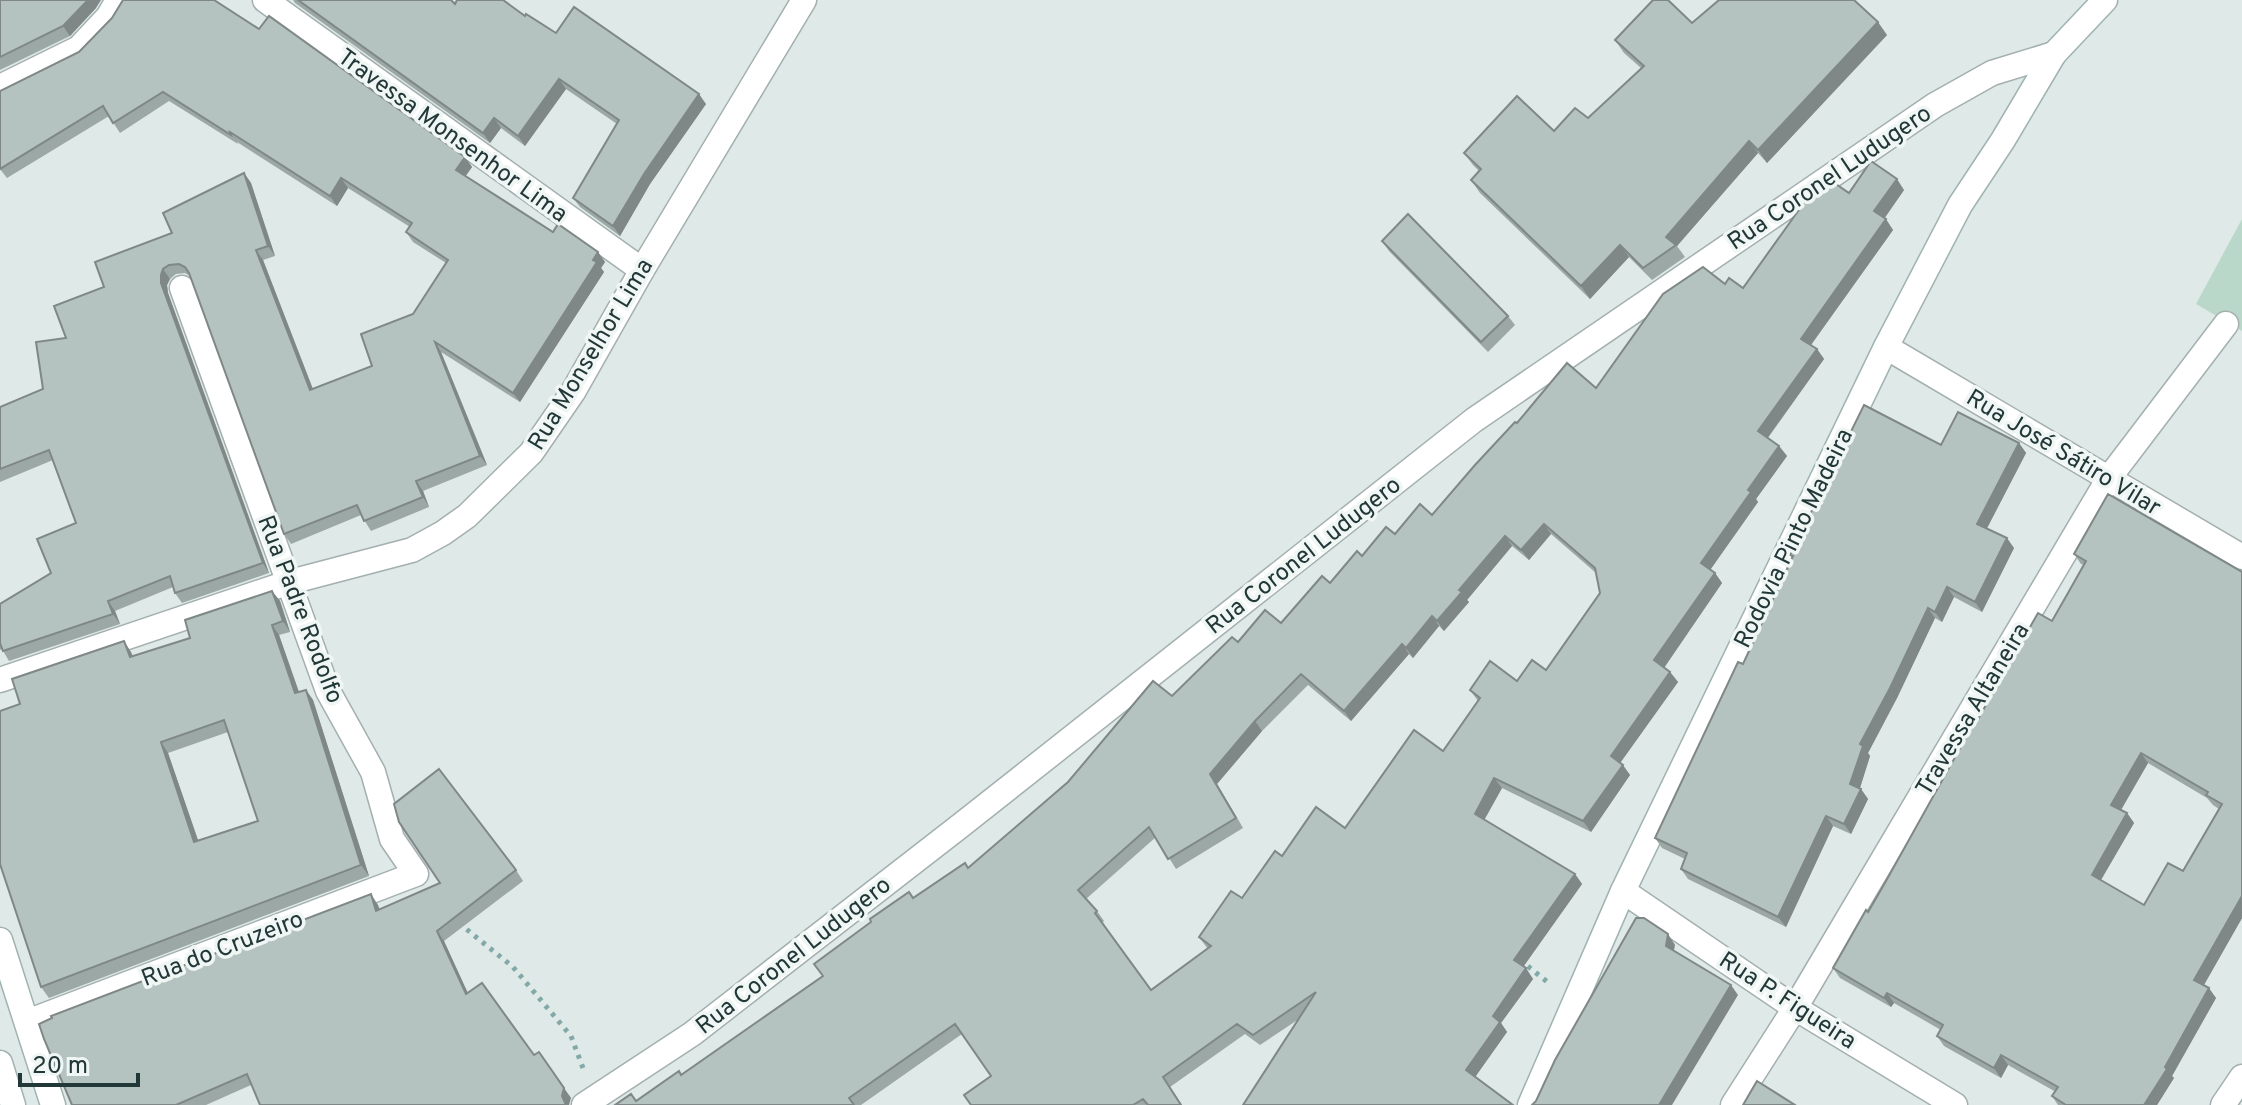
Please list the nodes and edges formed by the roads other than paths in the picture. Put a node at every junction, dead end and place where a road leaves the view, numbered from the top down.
1 (118, 0) edge
2 (265, 0) edge
3 (804, 0) edge
4 (2105, 0) edge
5 (2054, 54) junction
6 (0, 87) edge
7 (642, 270) junction
8 (182, 288) edge
9 (2226, 324) dead end
10 (1886, 347) junction
11 (2109, 478) junction
12 (2242, 557) edge
13 (290, 582) junction
14 (0, 680) edge
15 (416, 874) joint
16 (1623, 891) junction
17 (0, 940) edge
18 (1795, 1008) junction
19 (27, 1022) junction
20 (0, 1063) edge
21 (2242, 1077) edge
22 (589, 1102) edge
23 (13, 1105) edge
24 (53, 1105) edge
25 (1530, 1105) edge
26 (1733, 1105) edge
27 (1955, 1105) edge
28 (2223, 1105) edge

1 - 6 street
2 - 7 street, Travessa Monsenhor Lima
3 - 7 street, Rua Monselhor Lima
4 - 5 street, Rodovia Pinto Madeira
5 - 10 street, Rodovia Pinto Madeira
5 - 22 street, Rua Coronel Ludugero
7 - 13 street, Rua Monselhor Lima
8 - 13 street, Rua Padre Rodolfo
9 - 11 street, Travessa Altaneira
10 - 11 street, Rua José Sátiro Vilar
10 - 16 street, Rodovia Pinto Madeira
11 - 12 street, Rua José Sátiro Vilar
11 - 18 street, Travessa Altaneira
13 - 14 street, Rua Monselhor Lima
13 - 15 street, Rua Padre Rodolfo
15 - 19 street, Rua do Cruzeiro
16 - 18 street, Rua P. Figueira
16 - 25 street, Rodovia Pinto Madeira
17 - 19 street
18 - 26 street, Travessa Altaneira
18 - 27 street, Rua P. Figueira
19 - 24 street
20 - 23 street
21 - 28 street

